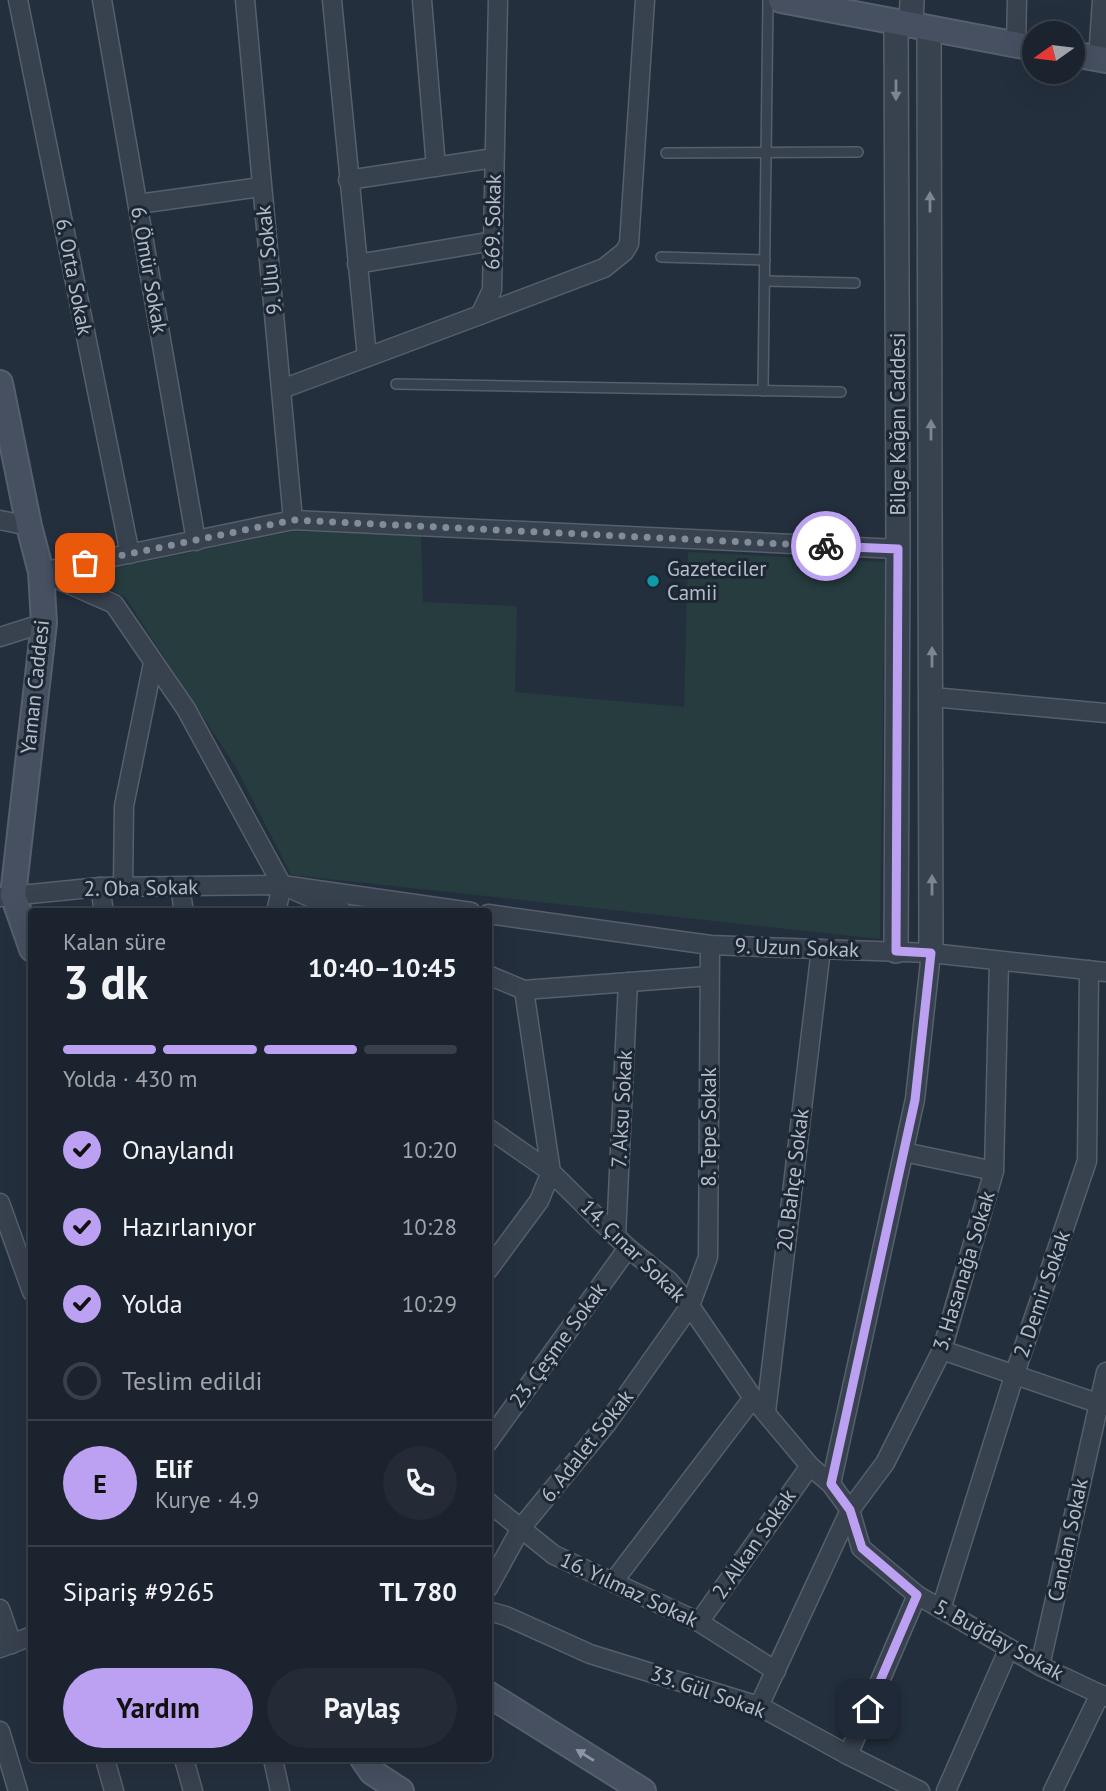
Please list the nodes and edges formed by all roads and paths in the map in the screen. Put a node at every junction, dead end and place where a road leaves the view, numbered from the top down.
1 (18, 0) edge
2 (102, 0) edge
3 (245, 0) edge
4 (332, 0) edge
5 (422, 0) edge
6 (498, 0) edge
7 (645, 0) edge
8 (768, 0) edge
9 (781, 0) edge
10 (912, 0) edge
11 (1017, 0) edge
12 (1102, 0) edge
13 (912, 26) junction
14 (1022, 29) edge
15 (1022, 45) edge
16 (1102, 60) edge
17 (766, 152) junction
18 (858, 152) dead end
19 (666, 153) dead end
20 (494, 158) junction
21 (436, 167) junction
22 (348, 180) junction
23 (261, 187) junction
24 (138, 204) junction
25 (492, 241) junction
26 (661, 257) dead end
27 (765, 260) junction
28 (357, 264) junction
29 (765, 281) junction
30 (855, 283) dead end
31 (480, 315) junction
32 (366, 357) junction
33 (396, 384) dead end
34 (282, 389) junction
35 (763, 391) junction
36 (841, 392) dead end
37 (1, 394) edge
38 (0, 520) edge
39 (293, 520) junction
40 (29, 526) junction
41 (196, 541) junction
42 (898, 549) junction
43 (130, 554) junction
44 (41, 572) junction
45 (44, 624) junction
46 (0, 637) edge
47 (153, 663) junction
48 (932, 697) junction
49 (1106, 713) edge
50 (282, 885) junction
51 (100, 887) junction
52 (123, 887) junction
53 (180, 887) junction
54 (7, 896) edge
55 (103, 908) edge
56 (183, 908) edge
57 (277, 908) edge
58 (334, 908) edge
59 (443, 908) edge
60 (492, 915) edge
61 (28, 941) edge
62 (710, 945) junction
63 (821, 949) junction
64 (896, 951) junction
65 (931, 953) junction
66 (999, 961) junction
67 (1098, 971) edge
68 (709, 976) junction
69 (492, 977) edge
70 (628, 982) junction
71 (524, 990) junction
72 (492, 1131) edge
73 (904, 1152) junction
74 (994, 1171) junction
75 (551, 1172) junction
76 (0, 1203) edge
77 (622, 1242) junction
78 (492, 1265) edge
79 (28, 1281) edge
80 (690, 1306) junction
81 (942, 1350) junction
82 (1106, 1372) edge
83 (1015, 1373) junction
84 (753, 1398) junction
85 (1102, 1404) edge
86 (766, 1412) junction
87 (492, 1436) edge
88 (810, 1466) junction
89 (831, 1484) junction
90 (492, 1505) edge
91 (850, 1510) junction
92 (521, 1528) junction
93 (492, 1581) edge
94 (612, 1583) junction
95 (917, 1595) junction
96 (0, 1609) edge
97 (941, 1609) junction
98 (492, 1612) edge
99 (699, 1622) junction
100 (28, 1638) edge
101 (6, 1646) edge
102 (1009, 1648) junction
103 (1040, 1666) junction
104 (776, 1671) junction
105 (1103, 1695) edge
106 (492, 1697) edge
107 (759, 1706) junction
108 (0, 1731) edge
109 (848, 1755) junction
110 (106, 1762) edge
111 (185, 1762) edge
112 (274, 1762) edge
113 (368, 1774) edge
114 (18, 1791) edge
115 (114, 1791) edge
116 (193, 1791) edge
117 (280, 1791) edge
118 (401, 1791) edge
119 (643, 1791) edge
120 (920, 1791) edge
121 (946, 1791) edge
122 (1053, 1791) edge

1 - 43 street, 6. Orta Sokak
2 - 24 street, 6. Ömür Sokak
3 - 23 street, 9. Ulu Sokak
4 - 22 street
5 - 21 street
6 - 20 street, 669. Sokak
7 - 31 street
8 - 17 lane
9 - 13 main road
10 - 13 street
11 - 14 street
12 - 16 street
13 - 15 main road
13 -> 42 street, Bilge Kağan Caddesi
48 -> 13 street, Bilge Kağan Caddesi
17 - 18 lane
17 - 19 lane
17 - 27 lane
20 - 21 street
20 - 25 street, 669. Sokak
21 - 22 street
22 - 28 street
23 - 24 street
23 - 34 street, 9. Ulu Sokak
24 - 41 street, 6. Ömür Sokak
25 - 28 street
25 - 31 street, 669. Sokak
26 - 27 lane
27 - 29 lane
28 - 32 street
29 - 30 lane
29 - 35 lane
31 - 32 street
32 - 34 street
33 - 35 lane
34 - 39 street, 9. Ulu Sokak
35 - 36 lane
37 - 40 main road, Yaman Caddesi
38 - 40 street
39 - 41 street
39 - 42 street
40 - 44 main road, Yaman Caddesi
41 - 43 street
42 - 64 street, Bilge Kağan Caddesi
43 - 44 street
44 - 45 main road, Yaman Caddesi
44 - 47 street
45 - 46 street
45 - 54 main road, Yaman Caddesi
47 - 50 street
47 - 52 street
48 - 49 street
65 -> 48 street, Bilge Kağan Caddesi
50 - 53 street, 2. Oba Sokak
50 - 57 street
50 - 58 street
50 - 59 street
51 - 52 street, 2. Oba Sokak
51 - 54 street, 2. Oba Sokak
51 - 55 street
52 - 53 street, 2. Oba Sokak
53 - 56 street
54 - 61 main road, Yaman Caddesi
60 - 62 street, 9. Uzun Sokak
62 - 63 street, 9. Uzun Sokak
62 - 68 street, 8. Tepe Sokak
63 - 64 street, 9. Uzun Sokak
63 - 86 street, 20. Bahçe Sokak
64 - 65 street, 9. Uzun Sokak
65 - 66 street, 9. Uzun Sokak
65 - 73 street
66 - 67 street, 9. Uzun Sokak
66 - 74 street, 3. Hasanağa Sokak
67 - 83 street, 2. Demir Sokak
68 - 70 street
68 - 80 street, 8. Tepe Sokak
69 - 71 street
70 - 71 street
70 - 77 street, 7. Aksu Sokak
71 - 75 street
72 - 75 street, 14. Çınar Sokak
73 - 74 street
73 - 89 street
74 - 81 street, 3. Hasanağa Sokak
75 - 77 street, 14. Çınar Sokak
75 - 78 street
76 - 79 street
77 - 80 street, 14. Çınar Sokak
77 - 87 street, 23. Çeşme Sokak
80 - 84 street, 14. Çınar Sokak
80 - 92 street, 6. Adalet Sokak
81 - 83 street
81 - 91 street, 3. Hasanağa Sokak
82 - 85 street, Candan Sokak
83 - 85 street
83 - 97 street, 2. Demir Sokak
84 - 86 street, 14. Çınar Sokak
84 - 94 street
85 - 103 street, Candan Sokak
86 - 88 street, 14. Çınar Sokak
88 - 89 street, 14. Çınar Sokak
88 - 99 street, 2. Alkan Sokak
89 - 91 street, 14. Çınar Sokak
90 - 92 street, 16. Yılmaz Sokak
91 - 95 street, 5. Buğday Sokak
91 - 104 street, 3. Hasanağa Sokak
92 - 93 street, 6. Adalet Sokak
92 - 94 street, 16. Yılmaz Sokak
94 - 99 street, 16. Yılmaz Sokak
95 - 97 street, 5. Buğday Sokak
95 - 109 street
96 - 101 street
97 - 102 street, 5. Buğday Sokak
98 - 107 street, 33. Gül Sokak
99 - 104 street, 16. Yılmaz Sokak
100 - 101 street
102 - 103 street, 5. Buğday Sokak
102 - 121 street
103 - 105 street, 5. Buğday Sokak
104 - 107 street, 3. Hasanağa Sokak
105 - 122 street
119 -> 106 main road
107 - 109 street, 33. Gül Sokak
108 - 114 street
109 - 120 street, 33. Gül Sokak
110 - 115 street
111 - 116 street
112 - 117 street
113 - 118 main road

